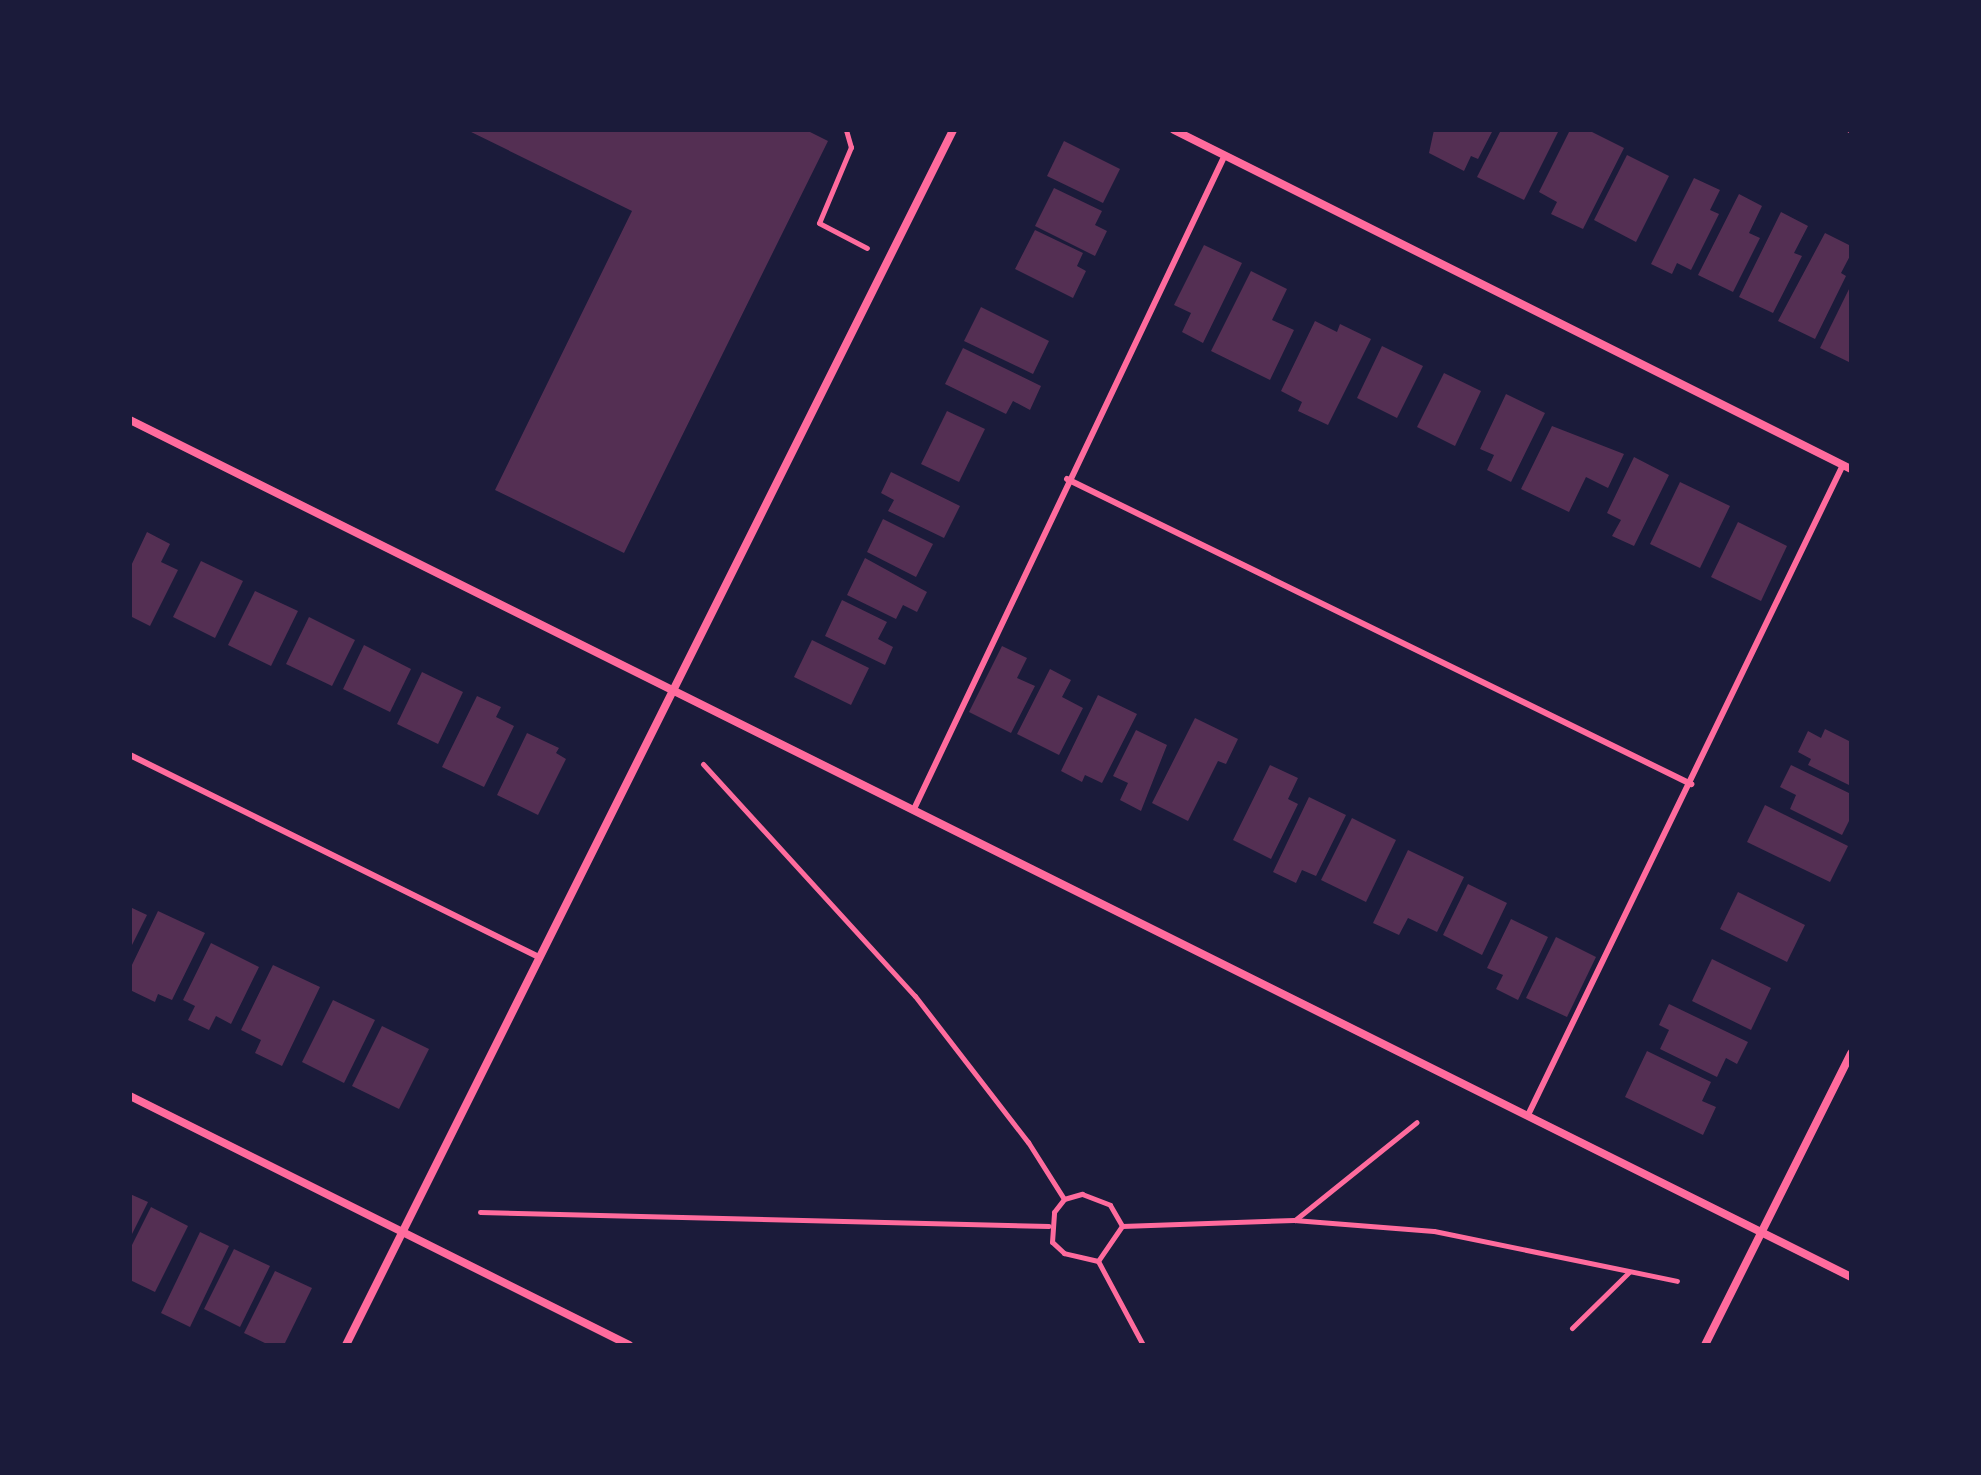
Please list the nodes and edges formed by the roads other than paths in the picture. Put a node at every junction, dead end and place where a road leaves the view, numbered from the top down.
1 (953, 130) edge
2 (1174, 130) edge
3 (1225, 155) junction
4 (130, 420) edge
5 (1847, 467) edge
6 (1067, 479) junction
7 (673, 688) junction
8 (130, 755) edge
9 (1691, 784) junction
10 (914, 809) junction
11 (539, 957) junction
12 (1851, 1053) edge
13 (130, 1096) edge
14 (1529, 1113) junction
15 (402, 1231) junction
16 (1761, 1232) junction
17 (1851, 1277) edge
18 (346, 1345) edge
19 (629, 1345) edge
20 (1705, 1345) edge

1 - 7 street
2 - 3 street
3 - 5 street
3 - 6 lane
4 - 7 street
5 - 9 lane
6 - 9 lane
6 - 10 lane
7 - 10 street
7 - 11 street
8 - 11 lane
9 - 14 lane
10 - 14 street
11 - 15 street
12 - 16 street
13 - 15 street
14 - 16 street
15 - 18 street
15 - 19 street
16 - 17 street
16 - 20 street

